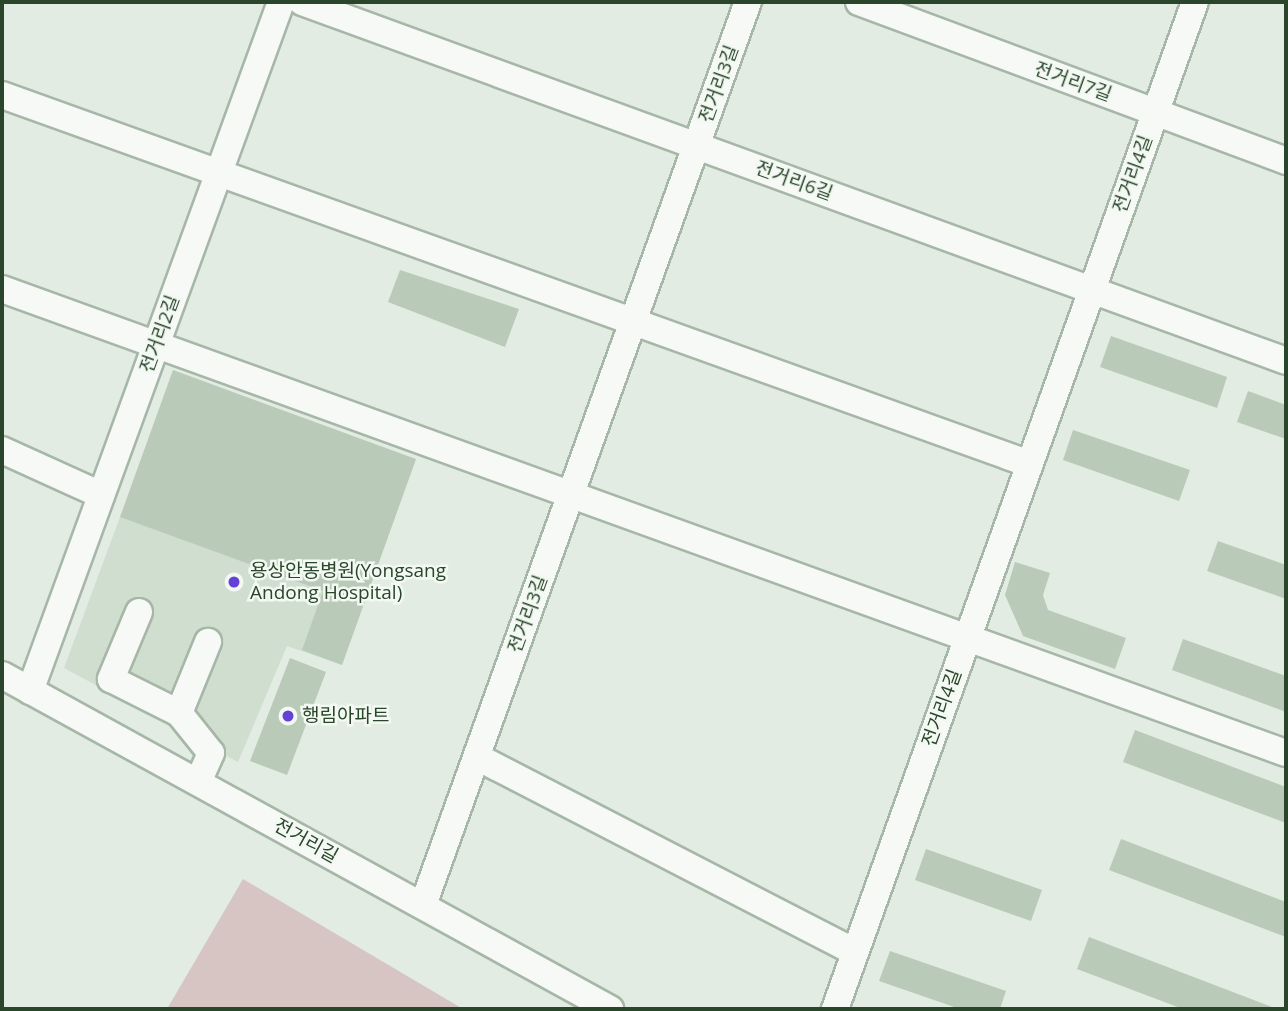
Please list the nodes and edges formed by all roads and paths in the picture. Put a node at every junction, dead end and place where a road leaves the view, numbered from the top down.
1 (281, 2) edge
2 (302, 2) edge
3 (748, 2) edge
4 (859, 2) edge
5 (1195, 2) edge
6 (2, 95) edge
7 (1155, 112) junction
8 (696, 146) junction
9 (1286, 161) edge
10 (219, 173) junction
11 (2, 289) edge
12 (1092, 290) junction
13 (632, 323) junction
14 (156, 345) junction
15 (1286, 361) edge
16 (2, 450) edge
17 (1030, 464) junction
18 (571, 494) junction
19 (102, 495) junction
20 (139, 612) dead end
21 (968, 638) junction
22 (208, 642) dead end
23 (2, 675) edge
24 (30, 691) junction
25 (178, 713) junction
26 (1286, 752) edge
27 (477, 757) junction
28 (198, 782) junction
29 (423, 905) junction
30 (855, 952) junction
31 (610, 1009) edge
32 (835, 1009) edge

1 - 10 street, 전거리2길
2 - 8 street, 전거리6길
3 - 8 street, 전거리3길
4 - 7 street, 전거리7길
5 - 7 street, 전거리4길
6 - 10 street
7 - 9 street, 전거리7길
7 - 12 street, 전거리4길
8 - 12 street, 전거리6길
8 - 13 street, 전거리3길
10 - 13 street
10 - 14 street, 전거리2길
11 - 14 street
12 - 15 street, 전거리6길
12 - 17 street, 전거리4길
13 - 17 street
13 - 18 street, 전거리3길
14 - 18 street
14 - 19 street, 전거리2길
16 - 19 street
17 - 21 street, 전거리4길
18 - 21 street
18 - 27 street, 전거리3길
19 - 24 street, 전거리2길
20 - 25 street
21 - 26 street
21 - 30 street, 전거리4길
22 - 25 street
23 - 24 street, 전거리길
24 - 28 street, 전거리길
25 - 28 street
27 - 29 street, 전거리3길
27 - 30 street
28 - 29 street, 전거리길
29 - 31 street, 전거리길
30 - 32 street, 전거리4길

